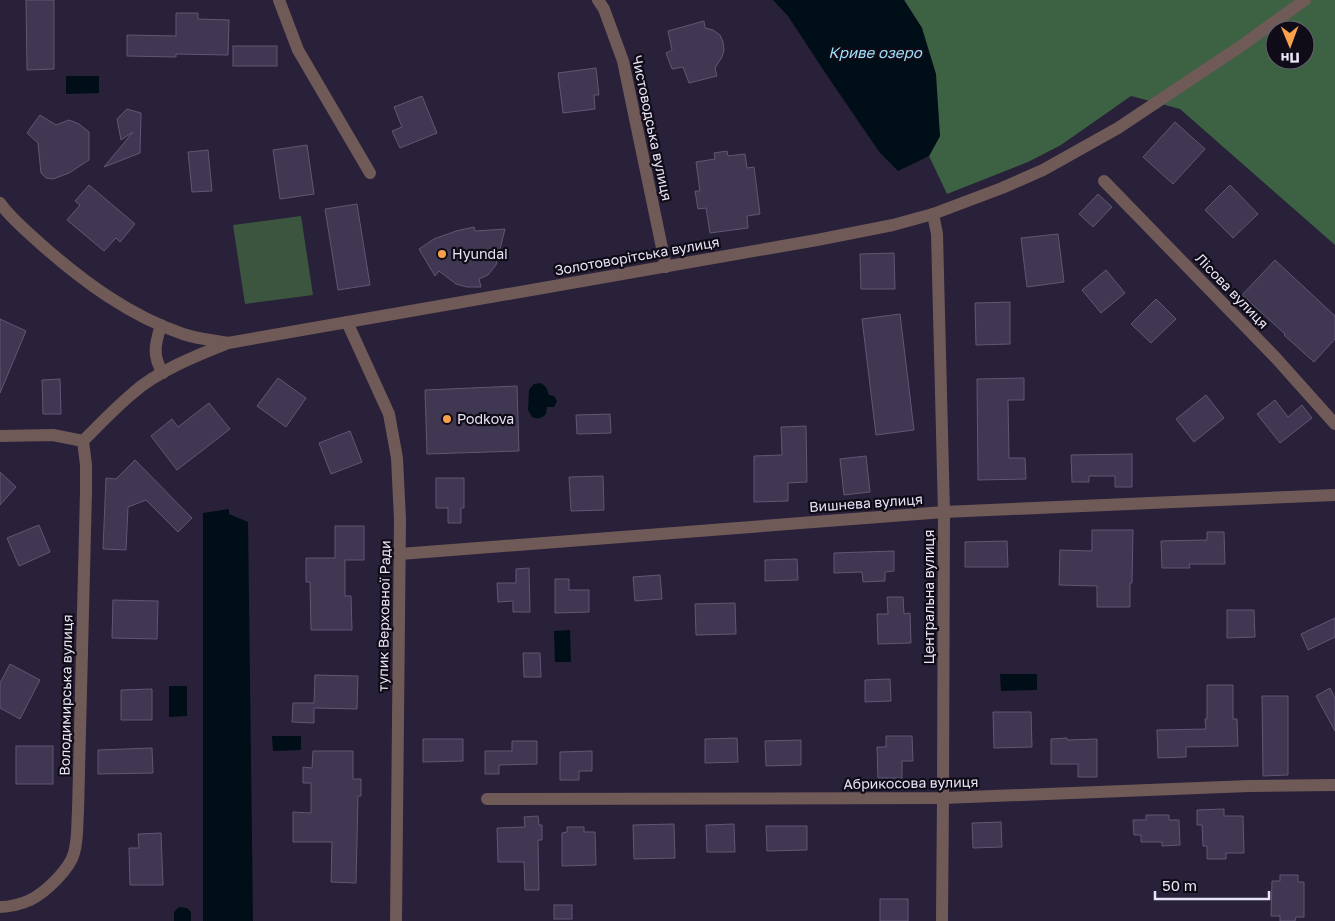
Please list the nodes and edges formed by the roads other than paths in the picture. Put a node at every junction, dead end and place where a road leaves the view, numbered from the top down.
1 (279, 0) edge
2 (598, 0) edge
3 (1305, 0) edge
4 (370, 173) dead end
5 (1104, 181) dead end
6 (0, 203) edge
7 (933, 214) junction
8 (666, 267) junction
9 (348, 322) junction
10 (161, 326) junction
11 (228, 342) junction
12 (163, 373) junction
13 (1335, 424) edge
14 (0, 436) edge
15 (83, 441) junction
16 (1335, 495) edge
17 (944, 512) junction
18 (400, 554) junction
19 (1335, 785) edge
20 (943, 798) junction
21 (487, 799) dead end
22 (0, 907) edge
23 (396, 921) edge
24 (942, 921) edge

1 - 4 street
2 - 8 street, Чистоводська вулиця
3 - 7 street, Золотоворітська вулиця
5 - 13 street, Лісова вулиця
6 - 10 street, Золотоворітська вулиця
7 - 8 street, Золотоворітська вулиця
7 - 17 street, Центральна вулиця
8 - 9 street, Золотоворітська вулиця
9 - 11 street, Золотоворітська вулиця
9 - 18 street, тупик Верховної Ради
10 - 11 street, Золотоворітська вулиця
10 - 12 street
11 - 12 street, Золотоворітська вулиця
12 - 15 street, Золотоворітська вулиця
14 - 15 street
15 - 22 street, Володимирська вулиця
16 - 17 street, Вишнева вулиця
17 - 18 street, Вишнева вулиця
17 - 20 street, Центральна вулиця
18 - 23 street, тупик Верховної Ради
19 - 20 street, Абрикосова вулиця
20 - 21 street, Абрикосова вулиця
20 - 24 street, Центральна вулиця

